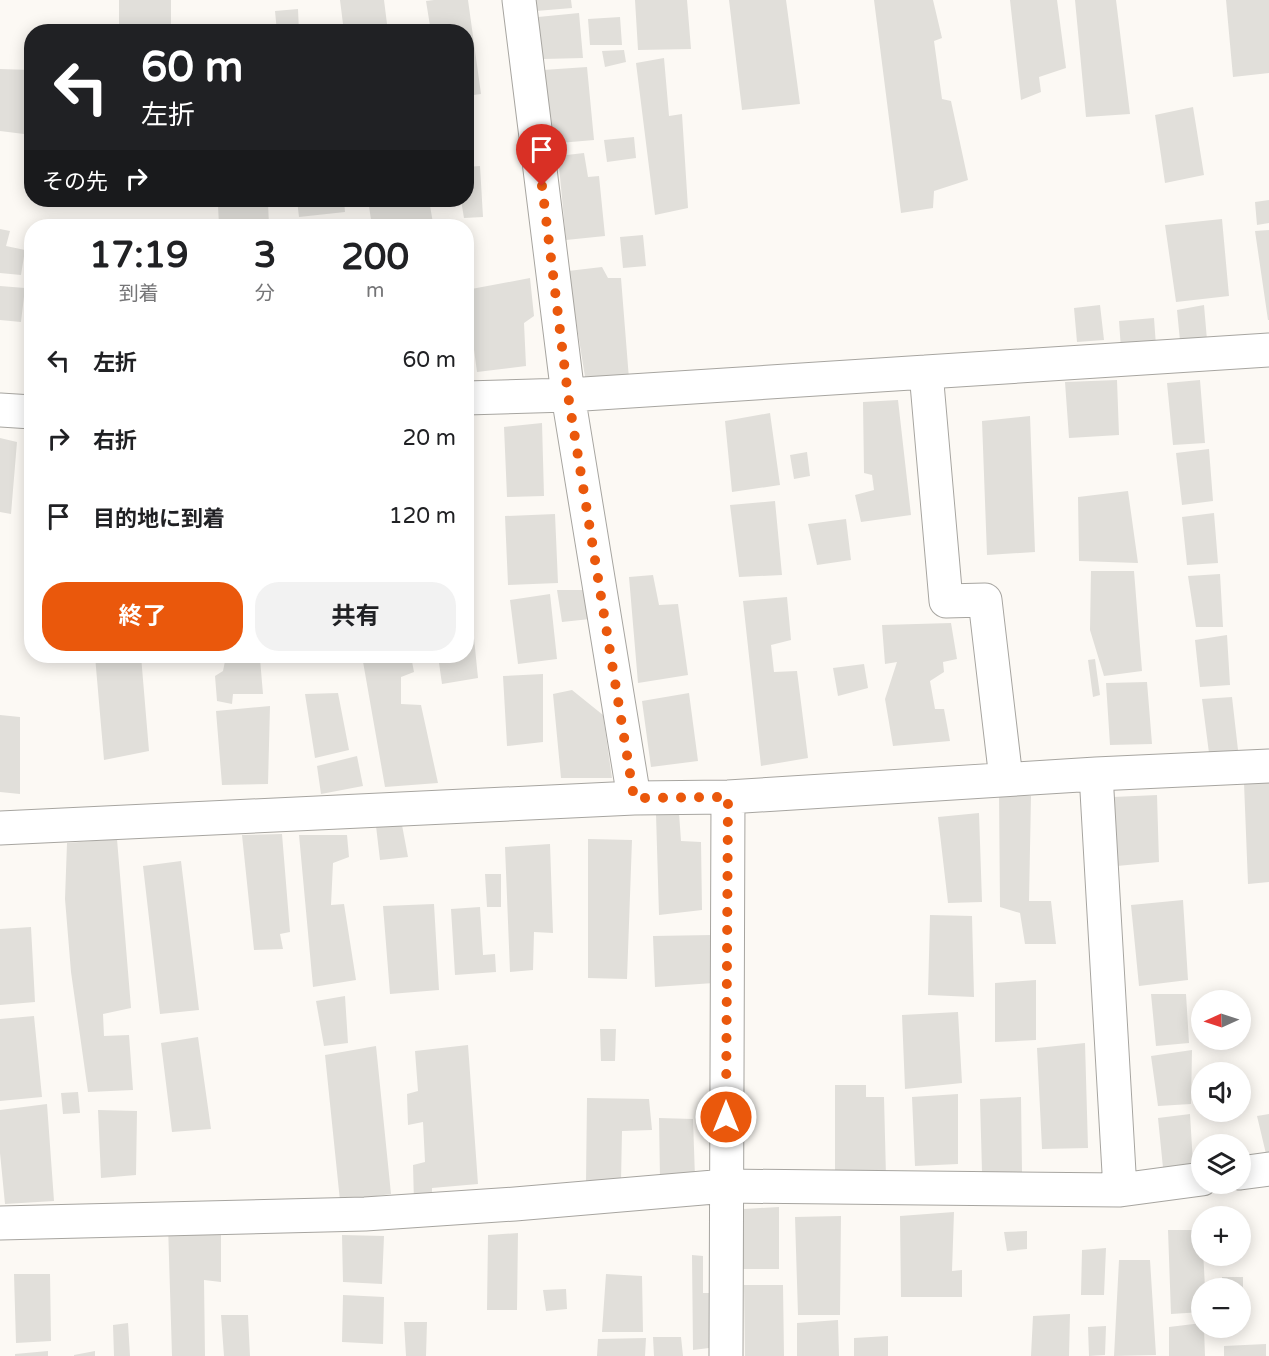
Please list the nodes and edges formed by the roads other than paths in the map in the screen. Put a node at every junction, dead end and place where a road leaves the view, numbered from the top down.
1 (519, 0) edge
2 (1269, 350) edge
3 (926, 372) junction
4 (568, 395) junction
5 (474, 398) edge
6 (0, 410) edge
7 (24, 412) edge
8 (1269, 766) edge
9 (1096, 774) junction
10 (1006, 779) junction
11 (728, 797) junction
12 (634, 798) junction
13 (0, 828) edge
14 (1269, 1169) edge
15 (1251, 1171) edge
16 (1191, 1180) edge
17 (726, 1186) junction
18 (1120, 1190) junction
19 (0, 1223) edge
20 (726, 1356) edge

1 - 4 street
2 - 3 street
3 - 4 street
3 - 10 street
4 - 5 street
4 - 12 street
6 - 7 street
8 - 9 street
9 - 10 street
9 - 18 street
10 - 11 street
11 - 12 street
11 - 17 street
12 - 13 street
14 - 15 street
16 - 18 street
17 - 18 street
17 - 19 street
17 - 20 street

